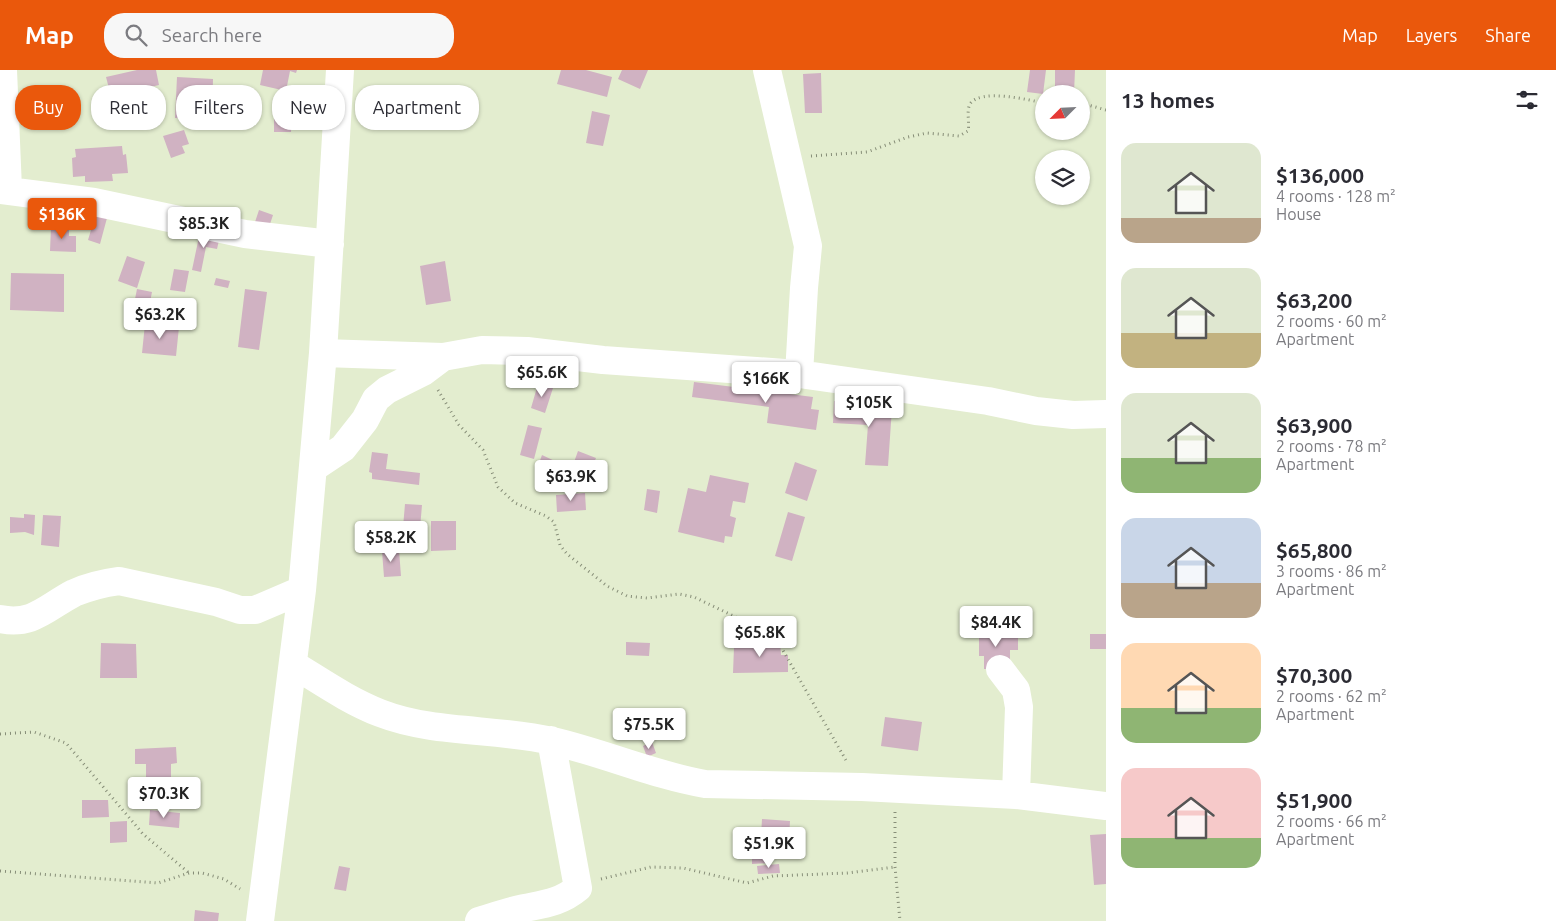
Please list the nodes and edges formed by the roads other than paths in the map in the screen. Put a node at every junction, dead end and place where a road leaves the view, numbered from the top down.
1 (3, 70) edge
2 (340, 70) edge
3 (767, 70) edge
4 (4, 190) edge
5 (330, 244) junction
6 (323, 353) junction
7 (433, 364) junction
8 (799, 374) junction
9 (1106, 414) edge
10 (313, 468) junction
11 (302, 590) junction
12 (0, 619) edge
13 (294, 665) junction
14 (1000, 669) dead end
15 (551, 740) junction
16 (1016, 795) junction
17 (1106, 806) edge
18 (260, 912) edge
19 (479, 921) edge

1 - 4 street
2 - 5 street
3 - 8 street
4 - 5 street
5 - 6 street
6 - 7 street
6 - 10 street
7 - 8 street
7 - 10 street
8 - 9 street
10 - 11 street
11 - 12 street
11 - 13 street
13 - 15 street
13 - 18 street
14 - 16 street
15 - 16 street
15 - 19 street
16 - 17 street

